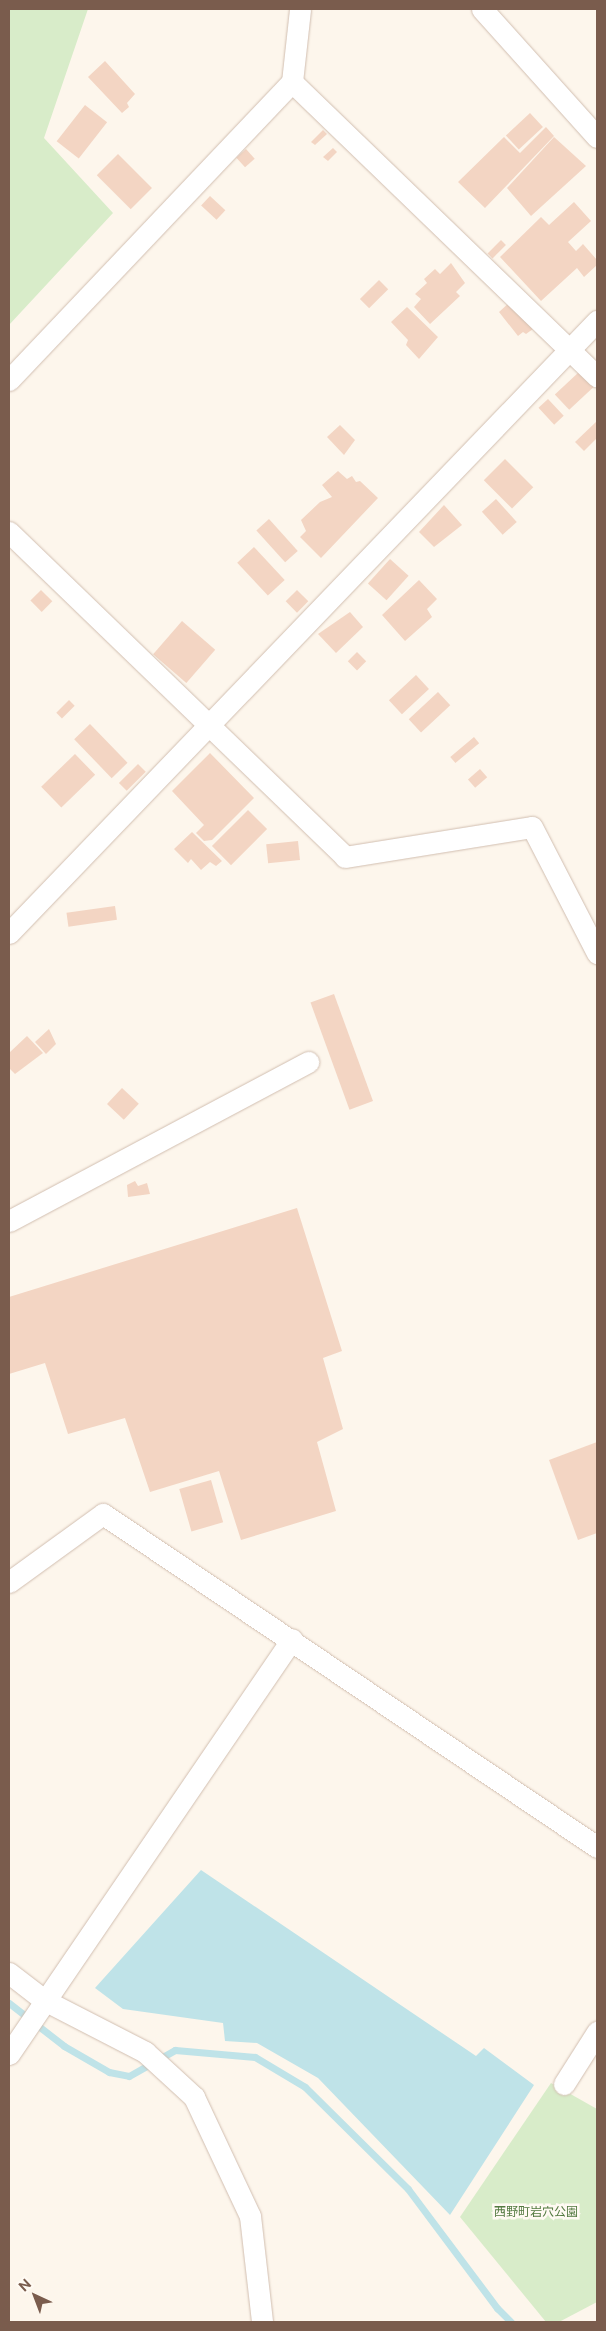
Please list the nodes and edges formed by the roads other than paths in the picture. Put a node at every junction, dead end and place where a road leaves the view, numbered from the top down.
1 (300, 9) edge
2 (482, 9) edge
3 (292, 82) junction
4 (597, 137) edge
5 (597, 320) edge
6 (570, 349) junction
7 (597, 377) edge
8 (9, 380) edge
9 (9, 532) edge
10 (209, 726) junction
11 (9, 933) edge
12 (597, 953) edge
13 (308, 1062) dead end
14 (9, 1220) edge
15 (9, 1582) edge
16 (292, 1639) junction
17 (597, 1847) edge
18 (9, 1973) edge
19 (44, 2000) junction
20 (597, 2032) edge
21 (9, 2054) edge
22 (564, 2084) dead end
23 (262, 2322) edge

1 - 3 street
2 - 4 street
3 - 6 street
3 - 8 street
5 - 6 street
6 - 7 street
6 - 10 street
9 - 10 street
10 - 11 street
10 - 12 street
13 - 14 street
15 - 16 street
16 - 17 street
16 - 19 street
18 - 19 street
19 - 21 street
19 - 23 street
20 - 22 street

